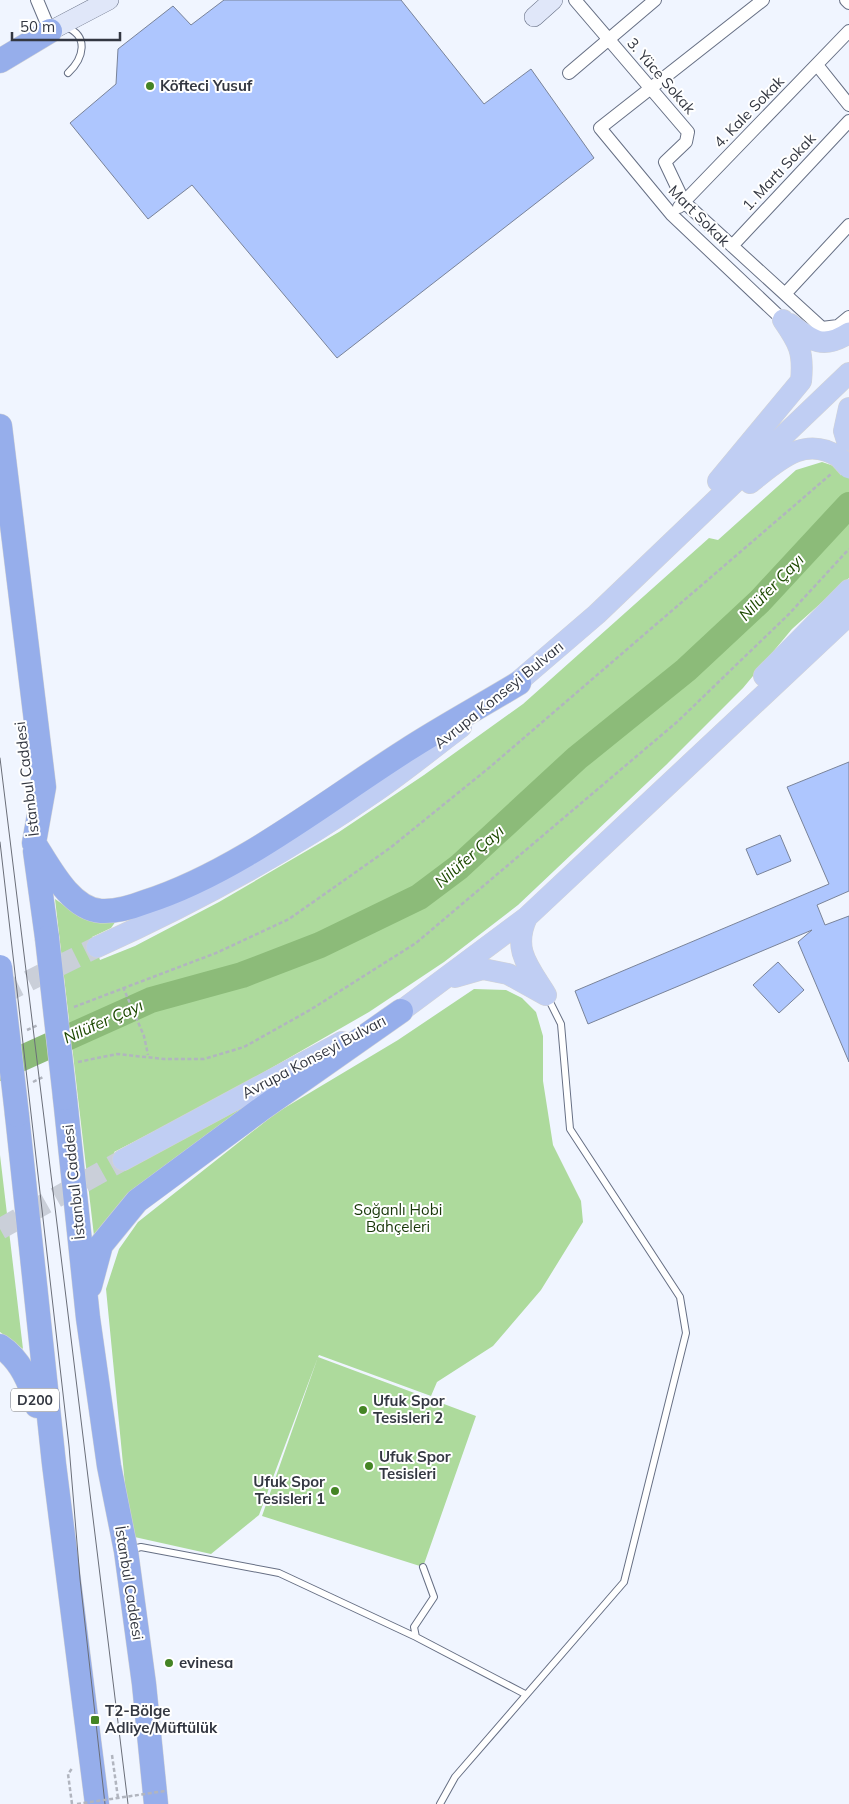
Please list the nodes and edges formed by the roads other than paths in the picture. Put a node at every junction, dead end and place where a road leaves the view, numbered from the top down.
1 (38, 0) edge
2 (109, 0) edge
3 (553, 0) edge
4 (575, 0) edge
5 (655, 0) edge
6 (763, 0) edge
7 (846, 0) edge
8 (849, 3) edge
9 (534, 17) dead end
10 (55, 28) junction
11 (849, 31) edge
12 (608, 40) junction
13 (0, 48) edge
14 (0, 61) edge
15 (816, 65) junction
16 (68, 73) dead end
17 (569, 73) dead end
18 (650, 88) junction
19 (849, 105) edge
20 (849, 121) edge
21 (684, 202) junction
22 (672, 215) junction
23 (849, 225) edge
24 (732, 246) junction
25 (785, 294) junction
26 (849, 317) edge
27 (783, 320) junction
28 (836, 334) edge
29 (849, 373) edge
30 (801, 381) junction
31 (849, 408) edge
32 (0, 426) edge
33 (844, 458) edge
34 (657, 554) junction
35 (0, 558) edge
36 (849, 590) edge
37 (849, 615) edge
38 (519, 683) junction
39 (650, 803) junction
40 (34, 843) junction
41 (527, 918) junction
42 (97, 947) tunnel mouth
43 (0, 967) edge
44 (443, 981) junction
45 (546, 995) junction
46 (401, 1011) junction
47 (123, 1160) tunnel mouth
48 (88, 1318) junction
49 (0, 1346) edge
50 (54, 1464) junction
51 (126, 1550) junction
52 (423, 1567) dead end
53 (416, 1637) junction
54 (525, 1694) junction
55 (161, 1798) edge
56 (108, 1801) edge
57 (440, 1804) edge

1 - 10 street
2 - 10 main road
3 - 9 main road
4 - 12 street, 3. Yüce Sokak
5 - 12 street
6 - 18 street
7 - 8 street
10 - 13 highway
10 - 14 highway
10 - 16 lane
11 - 15 street, 4. Kale Sokak
12 - 17 street
12 - 18 street, 3. Yüce Sokak
15 - 19 street
15 - 21 street, 4. Kale Sokak
18 - 21 street, 3. Yüce Sokak
18 - 22 street, Mart Sokak
20 - 24 street, 1. Martı Sokak
21 - 22 street, 4. Kale Sokak
21 - 24 street, Mart Sokak
22 - 27 street, Mart Sokak
23 - 25 street
24 - 25 street, Mart Sokak
25 - 28 street, Mart Sokak
26 - 28 street
27 - 28 main road
27 - 30 main road
28 - 30 main road
29 - 34 main road, Avrupa Konseyi Bulvarı
30 - 34 main road
31 - 33 main road
32 - 40 highway
33 - 34 main road
34 - 38 main road, Avrupa Konseyi Bulvarı
35 - 40 highway, İstanbul Caddesi
36 - 39 main road
37 - 39 main road, Avrupa Konseyi Bulvarı
38 - 40 highway
38 - 42 main road, Avrupa Konseyi Bulvarı
39 - 41 main road, Avrupa Konseyi Bulvarı
40 - 48 highway, İstanbul Caddesi, bridge
41 - 44 main road, Avrupa Konseyi Bulvarı
41 - 45 main road
43 - 50 highway, bridge
44 - 45 main road
44 - 46 main road, Avrupa Konseyi Bulvarı
45 - 54 lane
46 - 47 main road, Avrupa Konseyi Bulvarı
46 - 48 highway
48 - 51 highway, İstanbul Caddesi
49 - 50 highway, D200
50 - 56 highway
51 - 53 lane
51 - 55 highway, İstanbul Caddesi
52 - 53 lane
53 - 54 lane
54 - 57 lane

